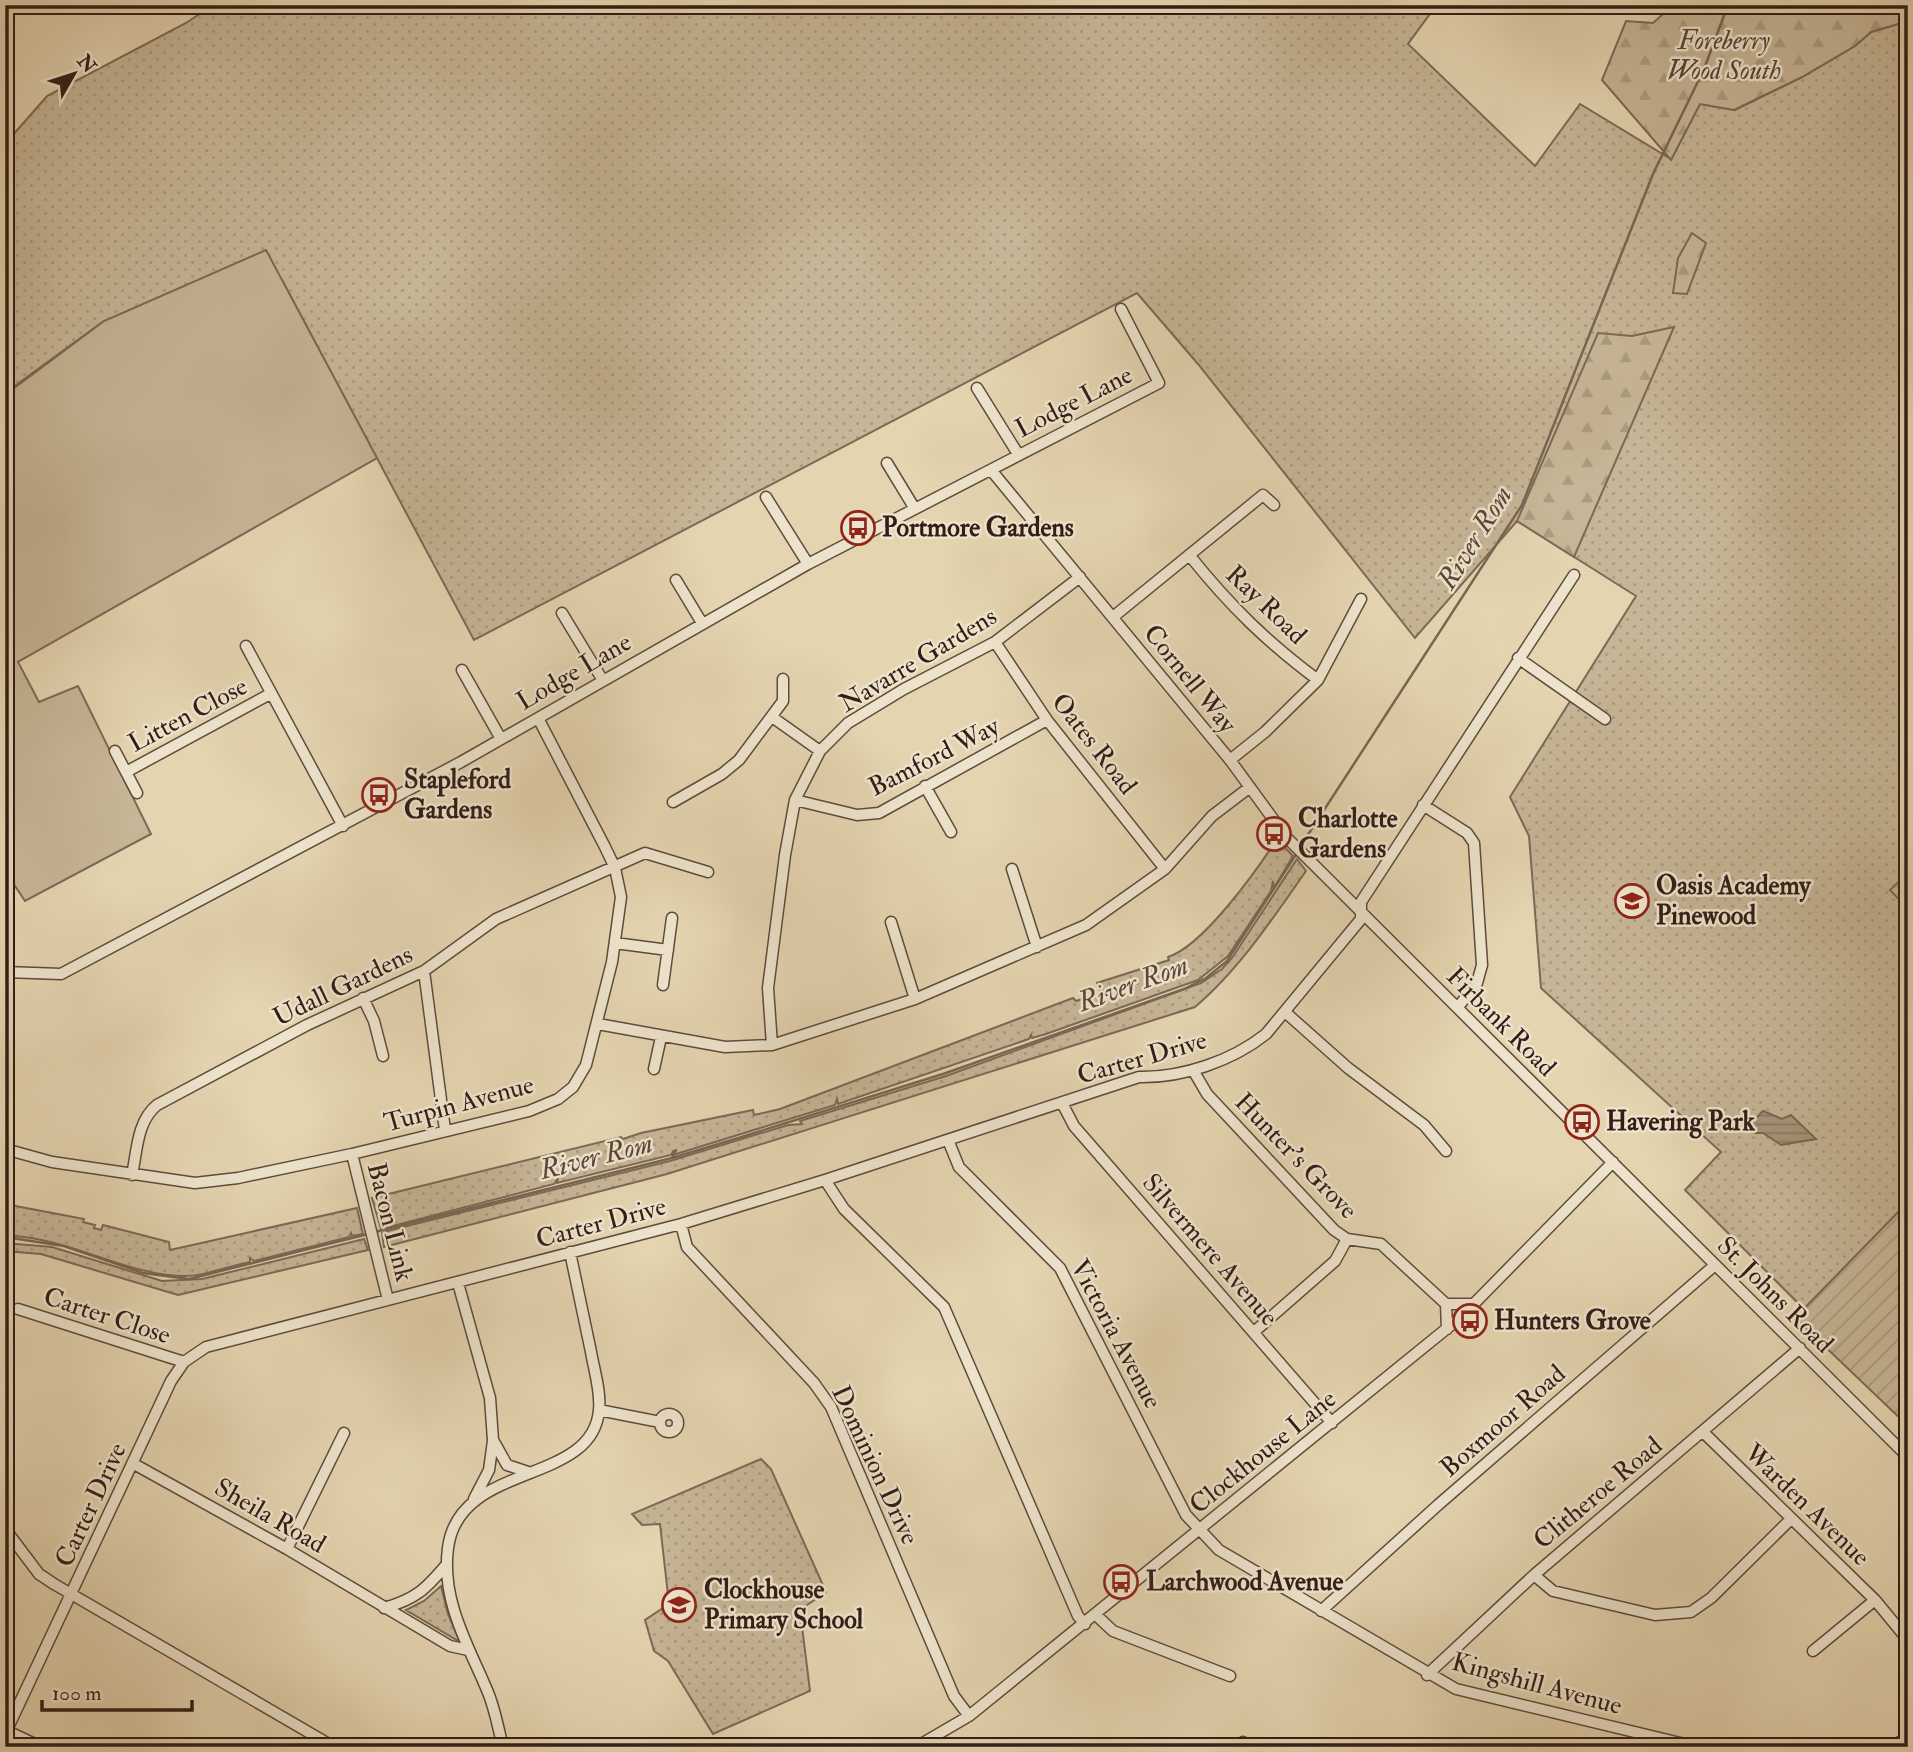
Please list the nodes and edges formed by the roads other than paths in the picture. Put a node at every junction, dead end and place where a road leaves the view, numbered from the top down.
1 (1121, 309) dead end
2 (977, 388) dead end
3 (1018, 454) junction
4 (887, 463) dead end
5 (991, 470) junction
6 (766, 497) dead end
7 (1274, 505) dead end
8 (915, 509) junction
9 (1190, 556) junction
10 (808, 564) junction
11 (1574, 575) dead end
12 (1080, 577) junction
13 (676, 580) dead end
14 (1361, 599) dead end
15 (562, 613) dead end
16 (1113, 617) junction
17 (702, 623) junction
18 (995, 642) junction
19 (246, 646) dead end
20 (1518, 658) junction
21 (462, 670) dead end
22 (602, 679) junction
23 (783, 679) dead end
24 (1318, 680) junction
25 (270, 694) junction
26 (772, 717) junction
27 (538, 718) junction
28 (1605, 719) dead end
29 (1047, 720) junction
30 (501, 739) junction
31 (115, 751) dead end
32 (820, 751) junction
33 (1230, 760) junction
34 (126, 772) junction
35 (925, 786) junction
36 (1250, 787) junction
37 (137, 793) dead end
38 (795, 800) junction
39 (673, 802) dead end
40 (1423, 805) junction
41 (343, 826) junction
42 (951, 832) dead end
43 (615, 868) junction
44 (1012, 869) dead end
45 (1165, 869) junction
46 (708, 872) dead end
47 (1361, 910) junction
48 (672, 918) dead end
49 (891, 922) dead end
50 (615, 943) junction
51 (1037, 947) junction
52 (668, 950) junction
53 (424, 971) junction
54 (5, 972) edge
55 (663, 985) dead end
56 (363, 998) junction
57 (915, 999) junction
58 (1458, 1007) junction
59 (1285, 1012) junction
60 (598, 1024) junction
61 (661, 1037) junction
62 (772, 1045) junction
63 (383, 1056) dead end
64 (654, 1069) dead end
65 (1193, 1070) junction
66 (1062, 1103) junction
67 (445, 1129) junction
68 (948, 1140) junction
69 (5, 1149) edge
70 (1446, 1150) dead end
71 (352, 1154) junction
72 (1613, 1162) junction
73 (132, 1175) junction
74 (825, 1181) junction
75 (681, 1224) junction
76 (1347, 1239) junction
77 (570, 1252) junction
78 (1715, 1265) junction
79 (458, 1283) junction
80 (388, 1300) junction
81 (1446, 1304) junction
82 (1474, 1304) junction
83 (18, 1309) dead end
84 (1447, 1329) junction
85 (1254, 1332) junction
86 (1800, 1348) junction
87 (184, 1363) junction
88 (600, 1410) junction
89 (660, 1422) dead end
90 (1332, 1423) junction
91 (1703, 1432) junction
92 (344, 1433) dead end
93 (493, 1440) junction
94 (1908, 1457) edge
95 (134, 1464) junction
96 (528, 1472) junction
97 (474, 1500) junction
98 (1791, 1519) junction
99 (5, 1528) edge
100 (1199, 1530) junction
101 (287, 1549) junction
102 (447, 1564) junction
103 (1534, 1575) junction
104 (73, 1594) junction
105 (1875, 1600) junction
106 (384, 1608) junction
107 (1321, 1611) junction
108 (1097, 1616) junction
109 (1085, 1625) junction
110 (1908, 1640) edge
111 (468, 1650) junction
112 (1813, 1651) dead end
113 (1230, 1675) dead end
114 (1427, 1675) junction
115 (969, 1717) junction
116 (6, 1732) edge
117 (1908, 1737) edge
118 (41, 1747) edge
119 (334, 1747) edge
120 (503, 1747) edge
121 (916, 1747) edge
122 (1697, 1747) edge
123 (1891, 1747) edge

1 - 3 street, Lodge Lane
2 - 3 street
3 - 5 street, Lodge Lane
4 - 8 street
5 - 8 street, Lodge Lane
5 - 12 street, Cornell Way
6 - 10 street
7 - 9 street
8 - 10 street, Lodge Lane
9 - 16 street
9 - 24 street, Ray Road
10 - 17 street, Lodge Lane
11 - 20 street, Carter Drive
12 - 16 street, Cornell Way
12 - 18 street, Navarre Gardens
13 - 17 street
14 - 24 street
15 - 22 street
16 - 33 street, Cornell Way
17 - 22 street, Lodge Lane
18 - 29 street, Oates Road
18 - 32 street, Navarre Gardens
19 - 25 street, Litten Close
20 - 28 street
20 - 40 street, Carter Drive
21 - 30 street
22 - 27 street, Lodge Lane
23 - 26 street
24 - 33 street
25 - 34 street, Litten Close
25 - 41 street, Litten Close
26 - 32 street
26 - 39 street
27 - 30 street, Lodge Lane
27 - 43 street, Turpin Avenue
29 - 35 street, Bamford Way
29 - 45 street, Oates Road
30 - 41 street, Lodge Lane
31 - 34 street
32 - 38 street, Navarre Gardens
33 - 36 street, Cornell Way
34 - 37 street
35 - 38 street, Bamford Way
35 - 42 street
36 - 45 street
36 - 47 street, Cornell Way
38 - 62 street, Navarre Gardens
40 - 47 street, Carter Drive
40 - 58 street
41 - 54 street, Lodge Lane
43 - 46 street, Udall Gardens
43 - 50 street, Turpin Avenue
43 - 53 street, Udall Gardens
44 - 51 street
45 - 51 street
47 - 58 street, Firbank Road
47 - 59 street, Carter Drive
48 - 52 street
49 - 57 street
50 - 52 street
50 - 60 street, Turpin Avenue
51 - 57 street
52 - 55 street
53 - 56 street, Udall Gardens
53 - 67 street
56 - 63 street
56 - 73 street, Udall Gardens
57 - 62 street
58 - 72 street, Firbank Road
59 - 65 street, Carter Drive
59 - 70 street
60 - 61 street
60 - 67 street, Turpin Avenue
61 - 62 street
61 - 64 street
65 - 66 street, Carter Drive
65 - 76 street, Hunter's Grove
66 - 68 street, Carter Drive
66 - 85 street, Silvermere Avenue
67 - 71 street, Turpin Avenue
68 - 74 street, Carter Drive
68 - 100 street, Victoria Avenue
69 - 73 street, Turpin Avenue
71 - 73 street, Turpin Avenue
71 - 80 street, Bacon Link
72 - 78 street, St. Johns Road
72 - 82 street, Clockhouse Lane
74 - 75 street, Carter Drive
74 - 109 street
75 - 77 street, Carter Drive
75 - 115 street, Dominion Drive
76 - 81 street, Hunter's Grove
76 - 85 street
77 - 79 street, Carter Drive
77 - 88 street
78 - 86 street, St. Johns Road
78 - 107 street, Boxmoor Road
79 - 80 street, Carter Drive
79 - 93 street
80 - 87 street, Carter Drive
81 - 82 street
81 - 84 street
82 - 84 street, Clockhouse Lane
83 - 87 street, Carter Close
84 - 90 street, Clockhouse Lane
85 - 90 street, Silvermere Avenue
86 - 91 street, Clitheroe Road
86 - 94 street, St. Johns Road
87 - 95 street, Carter Drive
88 - 89 street
88 - 96 street
90 - 100 street, Clockhouse Lane
91 - 98 street, Warden Avenue
91 - 103 street, Clitheroe Road
92 - 101 street
93 - 96 street
93 - 97 street
95 - 101 street, Sheila Road
95 - 104 street, Carter Drive
96 - 97 street
97 - 102 street
98 - 103 street
98 - 105 street, Warden Avenue
99 - 104 street
100 - 107 street, Kingshill Avenue
100 - 108 street, Clockhouse Lane
101 - 106 street, Sheila Road
102 - 106 street
102 - 111 street
103 - 114 street, Clitheroe Road
104 - 116 street, Carter Drive
104 - 119 street
105 - 110 street, Warden Avenue
105 - 112 street
106 - 111 street, Sheila Road
107 - 114 street, Kingshill Avenue
108 - 109 street, Clockhouse Lane
108 - 113 street
109 - 115 street, Clockhouse Lane
111 - 120 street
114 - 122 street, Kingshill Avenue
115 - 121 street, Clockhouse Lane
116 - 118 street
117 - 123 street

